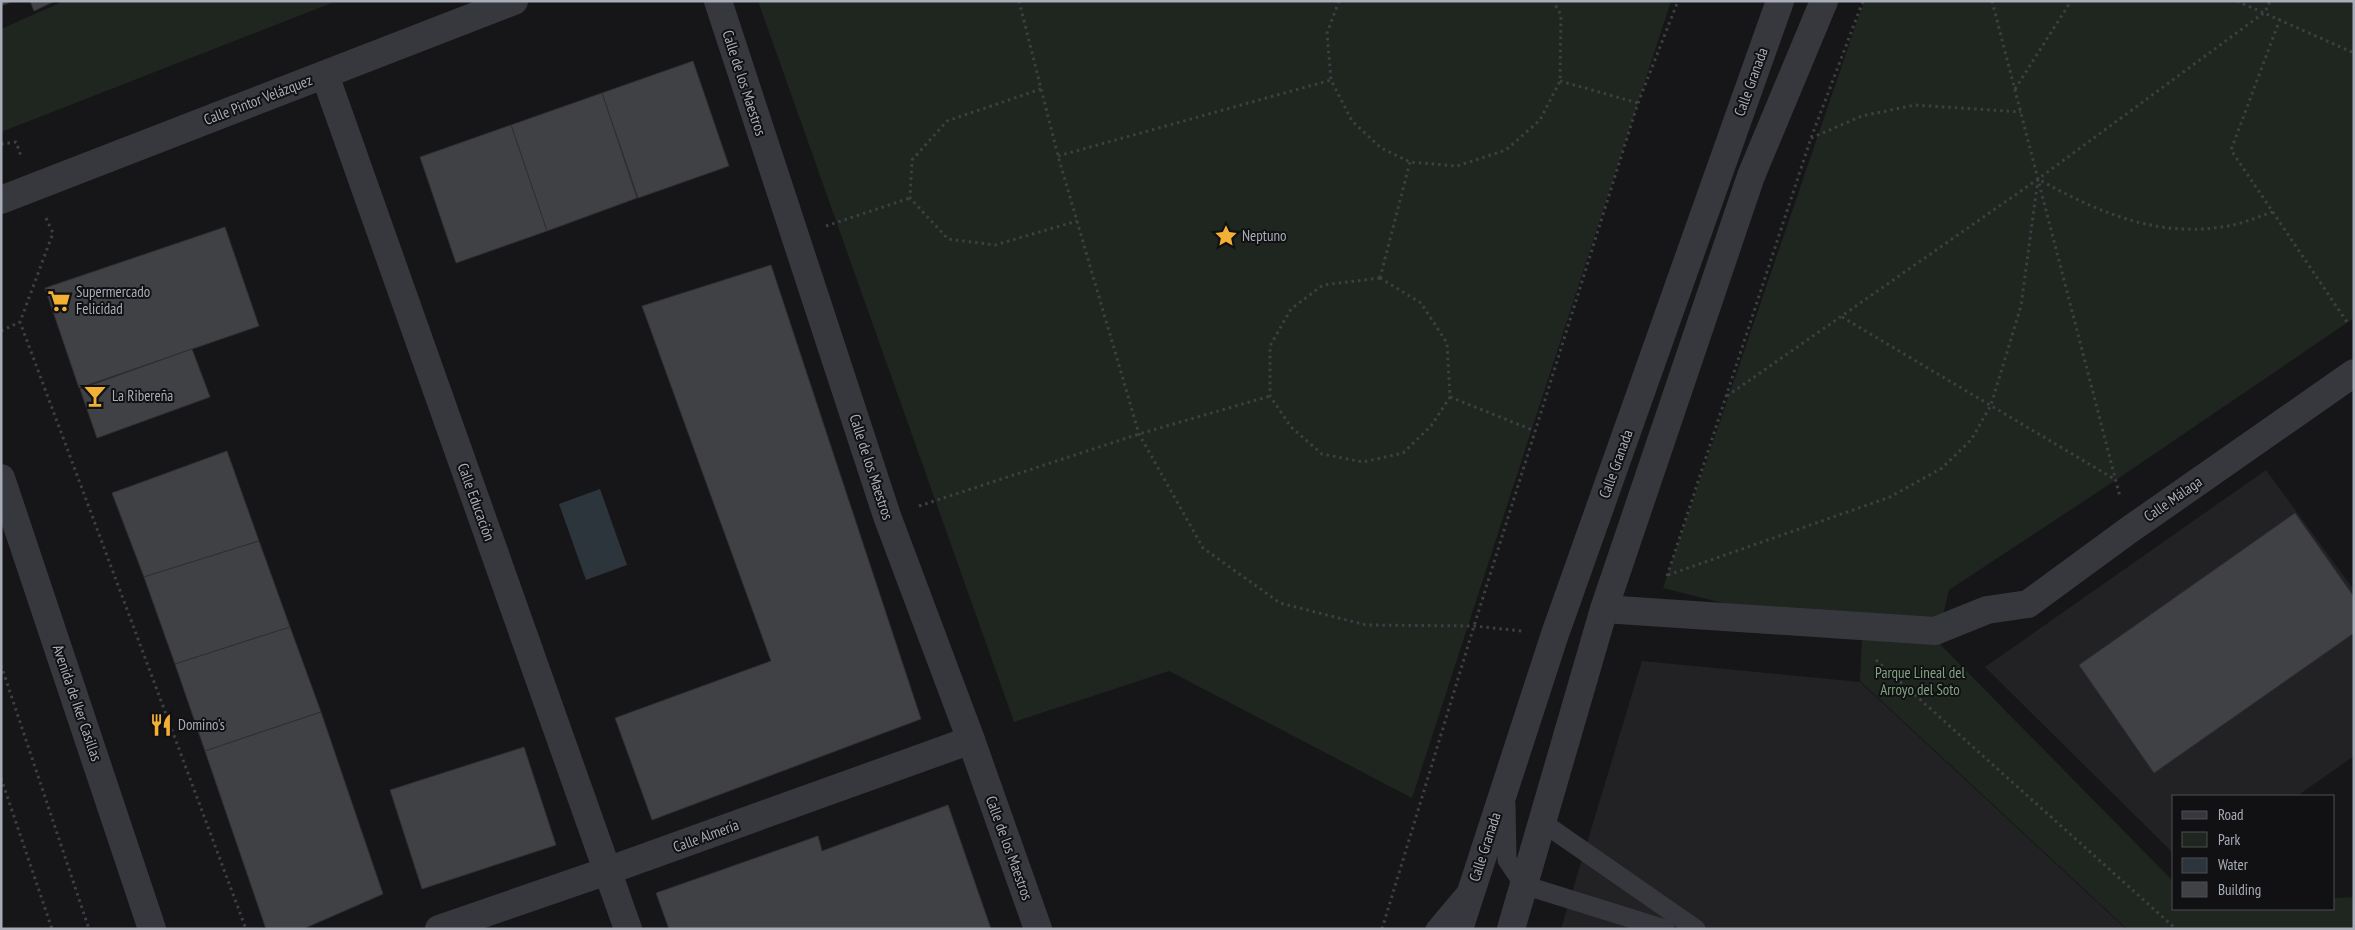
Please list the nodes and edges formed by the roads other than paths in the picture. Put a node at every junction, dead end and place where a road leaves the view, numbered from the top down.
1 (514, 1) edge
2 (718, 1) edge
3 (1780, 1) edge
4 (1824, 1) edge
5 (325, 75) junction
6 (1, 200) edge
7 (2354, 373) edge
8 (1, 478) edge
9 (1604, 609) junction
10 (971, 740) junction
11 (1505, 786) junction
12 (1542, 822) junction
13 (607, 871) junction
14 (1474, 882) junction
15 (1524, 885) junction
16 (152, 929) edge
17 (439, 929) edge
18 (628, 929) edge
19 (1038, 929) edge
20 (1436, 929) edge
21 (1459, 929) edge
22 (1511, 929) edge
23 (1665, 929) edge
24 (1696, 929) edge

1 - 5 street, Calle Pintor Velázquez
2 - 10 street, Calle de los Maestros
3 - 11 street, Calle Granada
4 - 9 street
5 - 6 street, Calle Pintor Velázquez
5 - 13 street, Calle Educación
7 - 9 street, Calle Málaga
8 - 16 street, Avenida de Iker Casillas
9 - 12 street
10 - 13 street, Calle Almería
10 - 19 street, Calle de los Maestros
11 - 14 street, Calle Granada
11 - 15 lane
12 - 15 street
12 - 24 lane
13 - 17 street, Calle Almería
13 - 18 street, Calle Educación
14 - 20 lane
14 - 21 street, Calle Granada
15 - 22 street
15 - 23 lane

